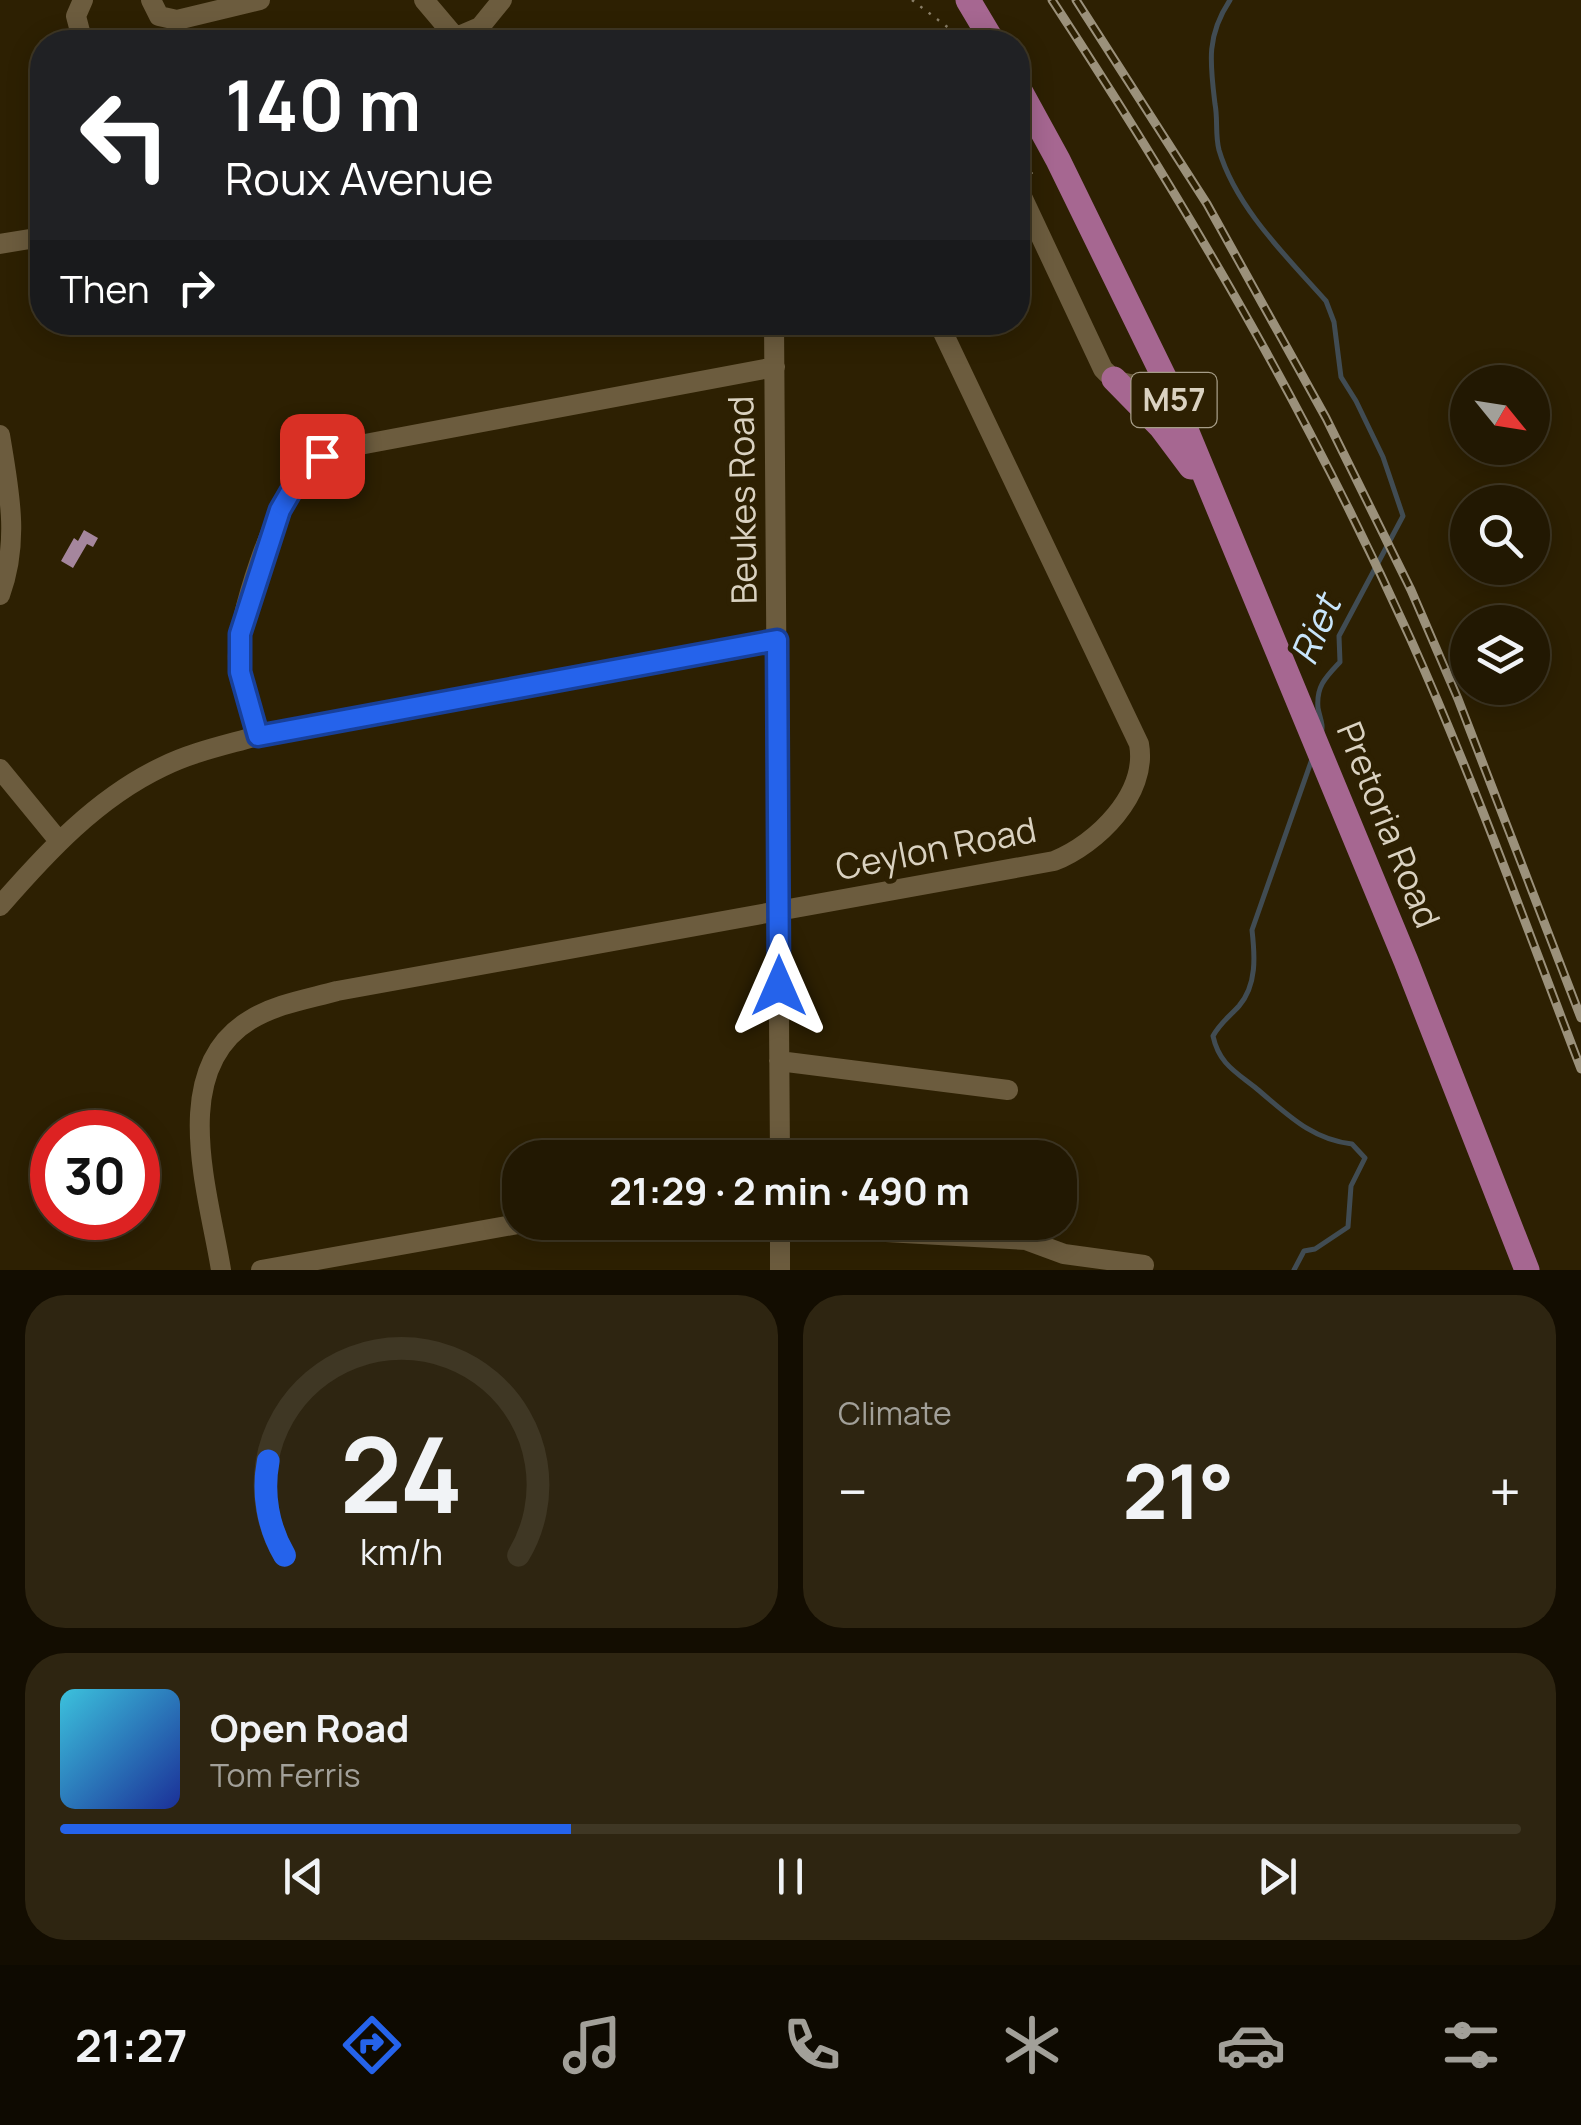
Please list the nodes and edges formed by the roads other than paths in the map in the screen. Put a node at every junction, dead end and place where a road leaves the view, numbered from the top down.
1 (83, 0) edge
2 (150, 0) edge
3 (260, 0) edge
4 (424, 0) edge
5 (502, 0) edge
6 (968, 0) edge
7 (80, 30) edge
8 (444, 30) edge
9 (474, 30) edge
10 (985, 30) edge
11 (1030, 109) edge
12 (1030, 214) edge
13 (30, 239) edge
14 (0, 244) edge
15 (774, 335) edge
16 (944, 335) edge
17 (1149, 344) junction
18 (775, 366) junction
19 (1165, 378) junction
20 (1115, 380) junction
21 (0, 435) edge
22 (1210, 490) junction
23 (0, 594) edge
24 (777, 640) junction
25 (258, 736) junction
26 (0, 769) edge
27 (58, 841) junction
28 (0, 906) edge
29 (779, 911) junction
30 (779, 1061) junction
31 (1008, 1090) dead end
32 (780, 1140) edge
33 (502, 1227) edge
34 (780, 1240) edge
35 (1026, 1240) edge
36 (1144, 1264) dead end
37 (221, 1270) edge
38 (262, 1270) edge
39 (780, 1270) edge
40 (1528, 1270) edge

1 - 7 street
2 - 3 street
4 - 8 street
5 - 9 street
6 - 10 main road
11 - 17 main road, Pretoria Road / M57
12 - 20 street
13 - 14 street
15 - 18 street, Beukes Road
16 - 29 street, Ceylon Road
17 - 19 main road, Pretoria Road / M57
17 - 20 main road
18 - 24 street, Beukes Road
18 - 25 street
19 - 20 street
19 - 22 main road, Pretoria Road / M57
20 - 22 main road
21 - 23 street
22 - 40 main road, Pretoria Road / M57
24 - 25 street
24 - 29 street, Beukes Road
25 - 27 street
26 - 27 street
27 - 28 street
29 - 30 street, Beukes Road
29 - 37 street, Ceylon Road
30 - 31 street
30 - 32 street, Beukes Road
33 - 38 street
34 - 39 street
35 - 36 street

